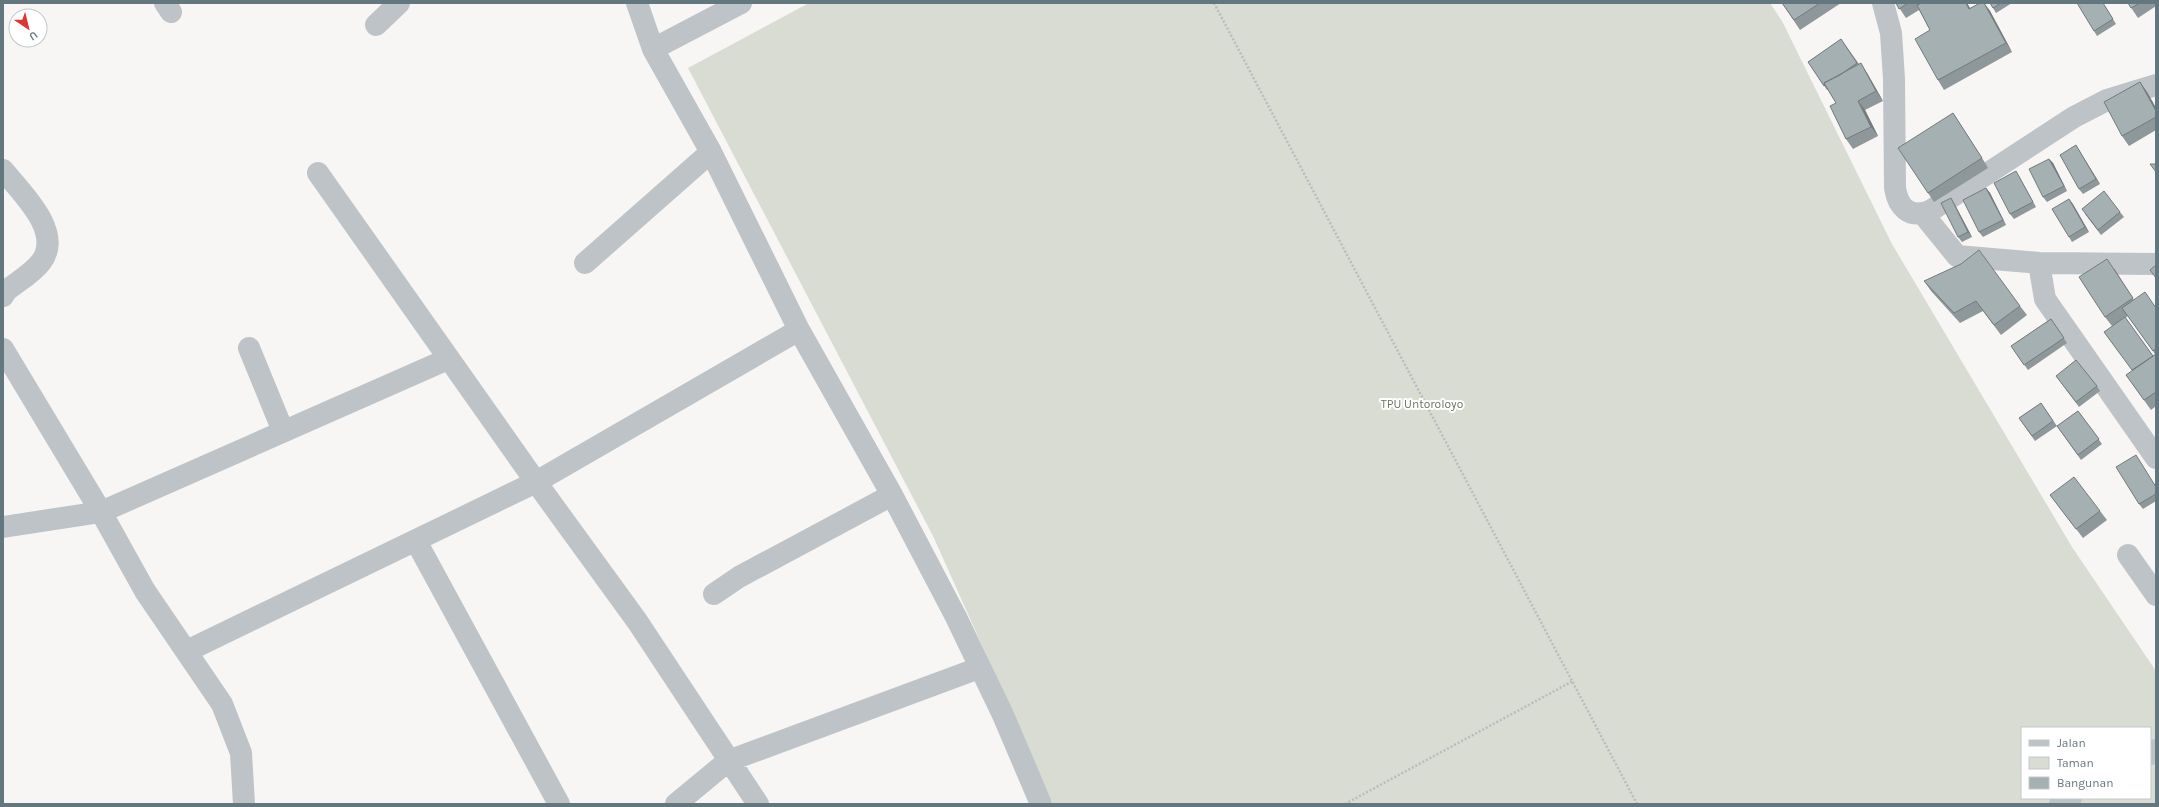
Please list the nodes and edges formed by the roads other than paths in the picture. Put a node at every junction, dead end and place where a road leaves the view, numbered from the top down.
1 (399, 3) edge
2 (637, 3) edge
3 (741, 3) edge
4 (1883, 3) edge
5 (376, 25) dead end
6 (653, 49) junction
7 (2156, 85) edge
8 (711, 152) junction
9 (3, 170) edge
10 (318, 173) dead end
11 (1923, 214) junction
12 (585, 263) dead end
13 (2039, 263) junction
14 (2156, 264) edge
15 (3, 296) edge
16 (799, 330) junction
17 (249, 348) dead end
18 (3, 349) edge
19 (448, 359) junction
20 (283, 431) junction
21 (2156, 458) edge
22 (536, 482) junction
23 (892, 495) junction
24 (101, 512) junction
25 (3, 527) edge
26 (416, 541) junction
27 (2128, 555) dead end
28 (714, 594) dead end
29 (2156, 595) edge
30 (187, 651) junction
31 (980, 668) junction
32 (728, 761) junction
33 (244, 804) edge
34 (559, 804) edge
35 (676, 804) edge
36 (758, 804) edge
37 (1041, 804) edge

1 - 5 street
2 - 6 street
3 - 6 street
4 - 11 street
6 - 8 street
7 - 11 street
8 - 12 street
8 - 16 street
9 - 15 street
10 - 19 street
11 - 13 street
13 - 14 street
13 - 21 street
16 - 22 street
16 - 23 street
17 - 20 street
18 - 24 street
19 - 20 street
19 - 22 street
20 - 24 street
22 - 26 street
22 - 32 street
23 - 28 street
23 - 31 street
24 - 25 street
24 - 30 street
26 - 30 street
26 - 34 street
27 - 29 street
30 - 33 street
31 - 32 street
31 - 37 street
32 - 35 street
32 - 36 street

